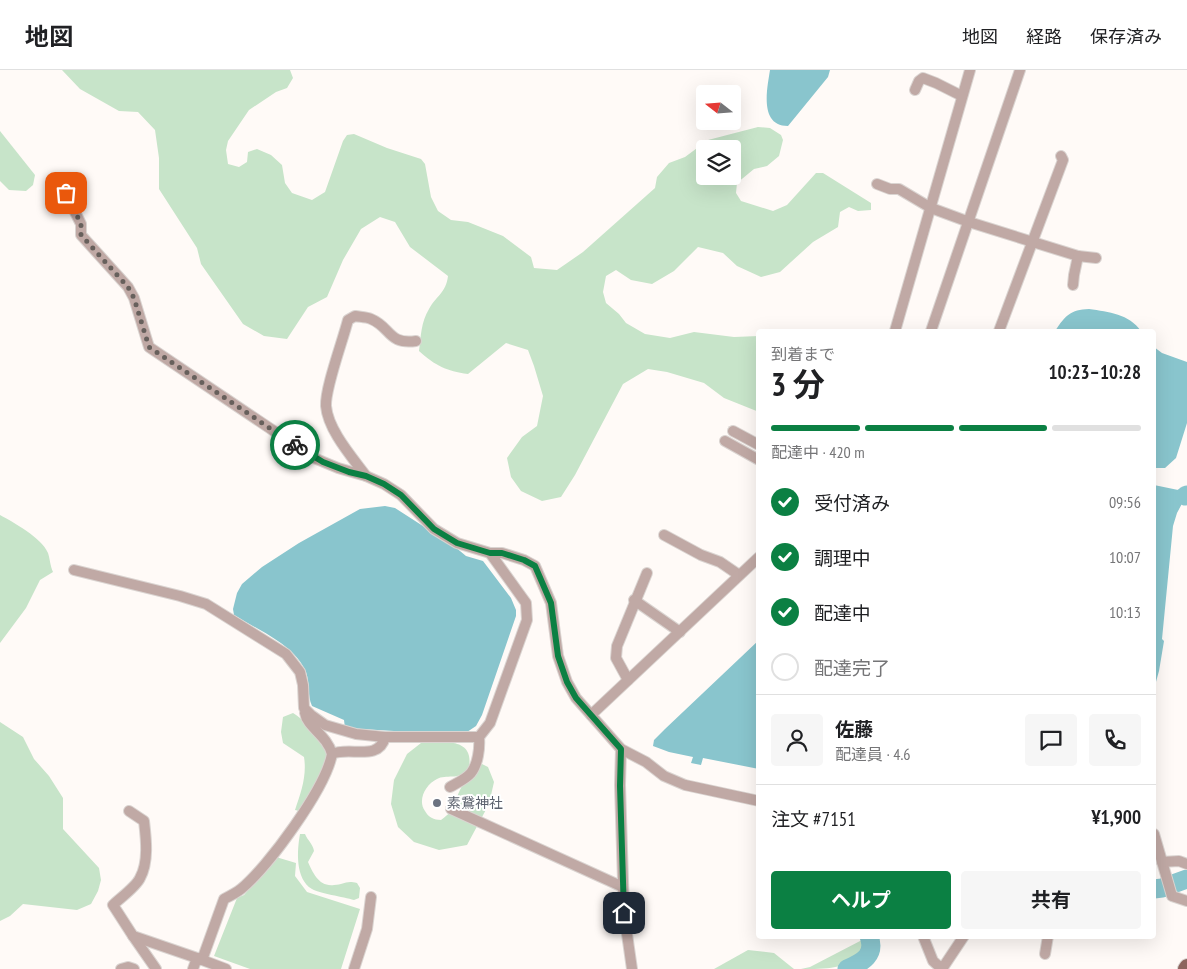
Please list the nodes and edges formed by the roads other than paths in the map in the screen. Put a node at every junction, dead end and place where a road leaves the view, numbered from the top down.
1 (970, 70) edge
2 (1020, 70) edge
3 (915, 90) dead end
4 (962, 96) junction
5 (1061, 156) dead end
6 (58, 178) dead end
7 (876, 184) dead end
8 (931, 208) junction
9 (969, 222) junction
10 (1032, 243) junction
11 (1078, 256) junction
12 (1096, 258) dead end
13 (1073, 285) dead end
14 (895, 329) edge
15 (933, 329) edge
16 (1000, 329) edge
17 (416, 341) dead end
18 (733, 431) dead end
19 (724, 441) dead end
20 (756, 442) edge
21 (756, 458) edge
22 (366, 476) junction
23 (664, 535) dead end
24 (490, 553) junction
25 (756, 560) edge
26 (74, 570) dead end
27 (647, 573) dead end
28 (739, 575) junction
29 (634, 600) junction
30 (680, 632) junction
31 (628, 680) junction
32 (304, 708) junction
33 (591, 715) junction
34 (386, 737) junction
35 (479, 737) junction
36 (621, 749) junction
37 (332, 754) junction
38 (450, 787) dead end
39 (756, 800) edge
40 (451, 809) dead end
41 (130, 811) dead end
42 (1156, 841) edge
43 (1162, 862) junction
44 (1187, 864) edge
45 (623, 887) junction
46 (371, 897) dead end
47 (1187, 901) edge
48 (133, 936) junction
49 (924, 939) edge
50 (962, 939) edge
51 (1048, 939) edge
52 (1045, 954) dead end
53 (200, 959) junction
54 (121, 969) edge
55 (134, 969) edge
56 (156, 969) edge
57 (193, 969) edge
58 (226, 969) edge
59 (354, 969) edge
60 (632, 969) edge
61 (942, 969) edge

1 - 4 street
2 - 9 street
3 - 4 street
4 - 8 street
5 - 10 street
6 - 22 street
7 - 8 street
8 - 9 street
8 - 14 street
9 - 10 street
9 - 15 street
10 - 11 street
10 - 16 street
11 - 12 street
11 - 13 street
17 - 22 street
18 - 20 street
19 - 21 street
22 - 24 street
23 - 28 street
24 - 33 street
24 - 35 street
25 - 28 street
26 - 32 street
27 - 29 street
28 - 30 street
29 - 30 street
29 - 31 street
30 - 31 street
31 - 33 street
32 - 34 street
32 - 37 street
33 - 36 street
34 - 35 street
34 - 37 street
35 - 38 street
36 - 39 street
36 - 45 street
37 - 53 street
40 - 45 street
41 - 48 street
42 - 43 street
43 - 44 street
43 - 47 street
45 - 60 street
46 - 59 street
48 - 53 street
48 - 56 street
49 - 61 street
50 - 61 street
51 - 52 street
53 - 57 street
53 - 58 street
54 - 55 street

